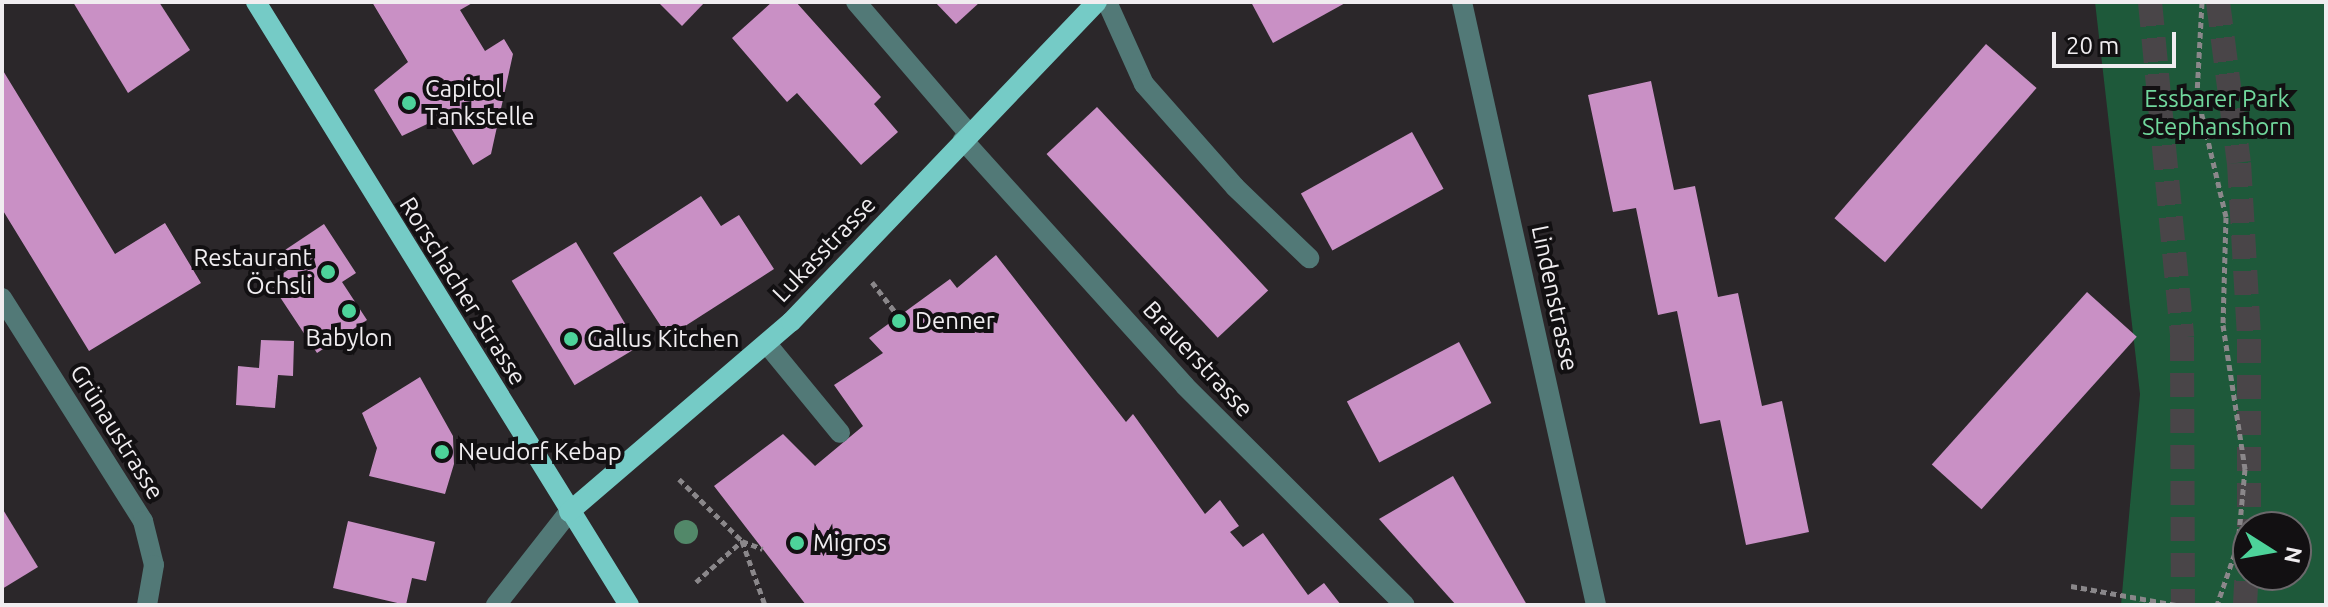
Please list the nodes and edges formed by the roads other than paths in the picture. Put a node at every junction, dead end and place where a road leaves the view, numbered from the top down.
1 (256, 2) edge
2 (856, 2) edge
3 (1097, 2) edge
4 (1107, 2) edge
5 (1462, 2) edge
6 (966, 137) junction
7 (1309, 258) dead end
8 (2, 298) edge
9 (767, 344) junction
10 (840, 433) dead end
11 (569, 512) junction
12 (147, 605) edge
13 (496, 605) edge
14 (629, 605) edge
15 (1405, 605) edge
16 (1596, 605) edge

1 - 11 main road, Rorschacher Strasse
2 - 6 street, Brauerstrasse
3 - 6 main road, Lukasstrasse
4 - 7 street
5 - 16 street, Lindenstrasse
6 - 9 main road, Lukasstrasse
6 - 15 street, Brauerstrasse
8 - 12 street, Grünaustrasse
9 - 10 street
9 - 11 main road, Lukasstrasse
11 - 13 street
11 - 14 main road, Rorschacher Strasse

